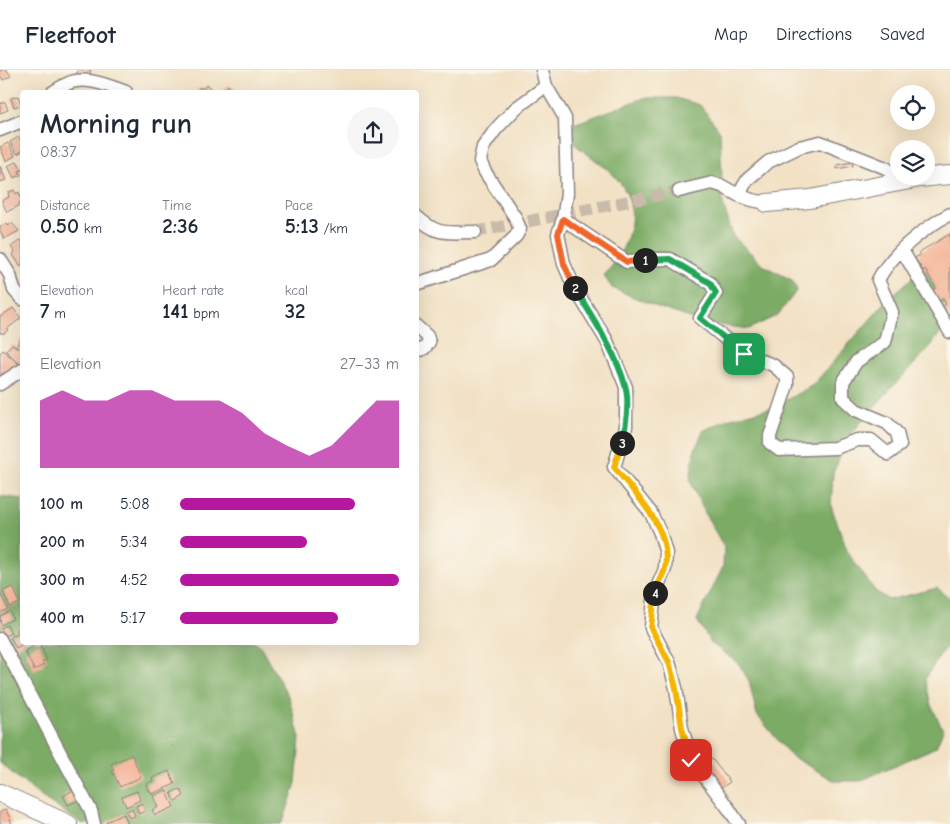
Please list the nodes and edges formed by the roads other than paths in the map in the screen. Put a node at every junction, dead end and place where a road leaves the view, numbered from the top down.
1 (542, 70) edge
2 (546, 86) junction
3 (56, 90) edge
4 (111, 90) edge
5 (20, 122) edge
6 (0, 130) edge
7 (890, 171) edge
8 (950, 175) edge
9 (935, 177) edge
10 (890, 184) edge
11 (679, 191) tunnel mouth
12 (738, 195) junction
13 (767, 203) joint
14 (950, 214) edge
15 (419, 219) edge
16 (563, 219) junction
17 (475, 232) tunnel mouth
18 (902, 250) junction
19 (0, 259) edge
20 (419, 283) edge
21 (20, 298) edge
22 (419, 329) edge
23 (950, 332) edge
24 (419, 350) edge
25 (20, 371) edge
26 (0, 384) edge
27 (0, 639) edge
28 (0, 793) edge
29 (68, 824) edge
30 (94, 824) edge
31 (739, 824) edge

1 - 2 street
2 - 16 street
2 - 20 street
3 - 4 street
5 - 6 street
7 - 12 street
8 - 9 street
10 - 13 street
11 - 12 street
12 - 13 street
14 - 18 street
15 - 17 street
16 - 18 street
16 - 31 street
18 - 23 street
19 - 21 street
22 - 24 street
25 - 26 street
27 - 30 street
28 - 29 street

